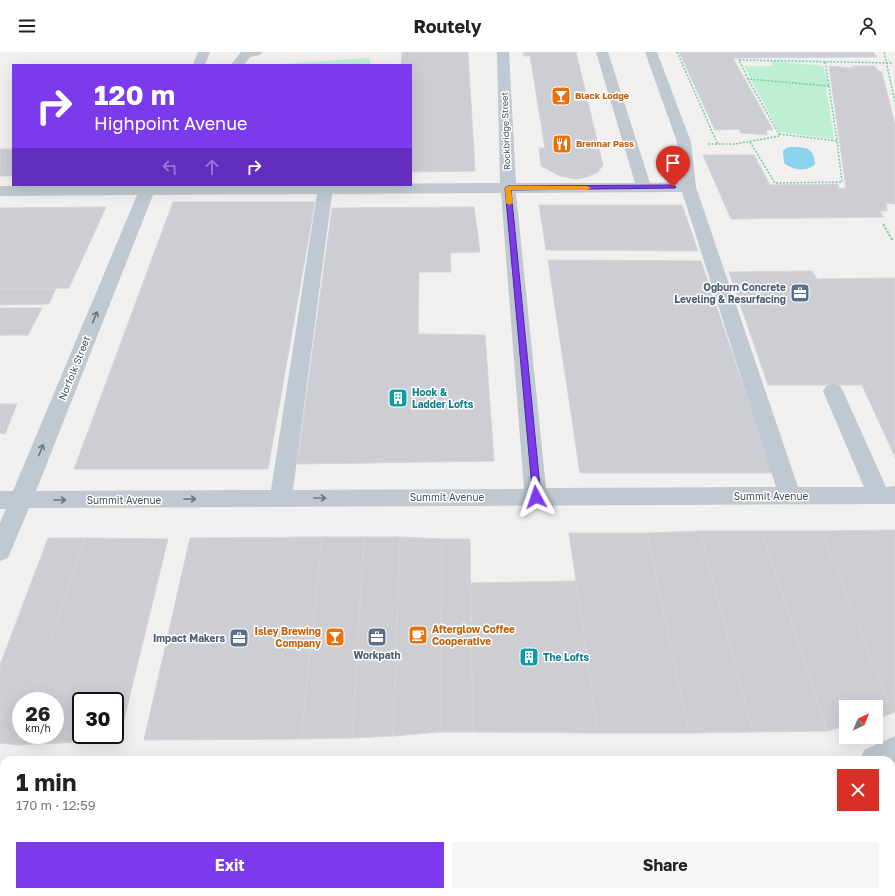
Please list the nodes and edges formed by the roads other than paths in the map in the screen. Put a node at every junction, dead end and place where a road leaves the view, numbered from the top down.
1 (204, 52) edge
2 (256, 52) edge
3 (503, 52) edge
4 (602, 52) edge
5 (651, 52) edge
6 (199, 64) edge
7 (238, 64) edge
8 (644, 187) junction
9 (688, 187) junction
10 (147, 188) edge
11 (218, 188) edge
12 (508, 188) junction
13 (325, 190) junction
14 (0, 191) edge
15 (833, 391) dead end
16 (887, 495) edge
17 (790, 496) junction
18 (536, 497) junction
19 (281, 499) junction
20 (10, 500) edge
21 (0, 551) edge
22 (895, 749) edge
23 (882, 756) edge

1 - 6 street
2 - 7 street
3 - 12 street, Rockbridge Street
4 - 8 street
5 - 9 street
8 - 9 street
8 - 12 street
9 - 17 street
10 - 11 street
10 - 14 street
20 -> 10 street, Norfolk Street
11 - 13 street
12 - 13 street
12 - 18 street, Rockbridge Street
13 - 19 street
15 - 16 street
16 - 17 street, Summit Avenue
17 - 18 street, Summit Avenue
19 -> 18 street, Summit Avenue
20 -> 19 street, Summit Avenue
20 - 21 street, Norfolk Street
22 - 23 street

